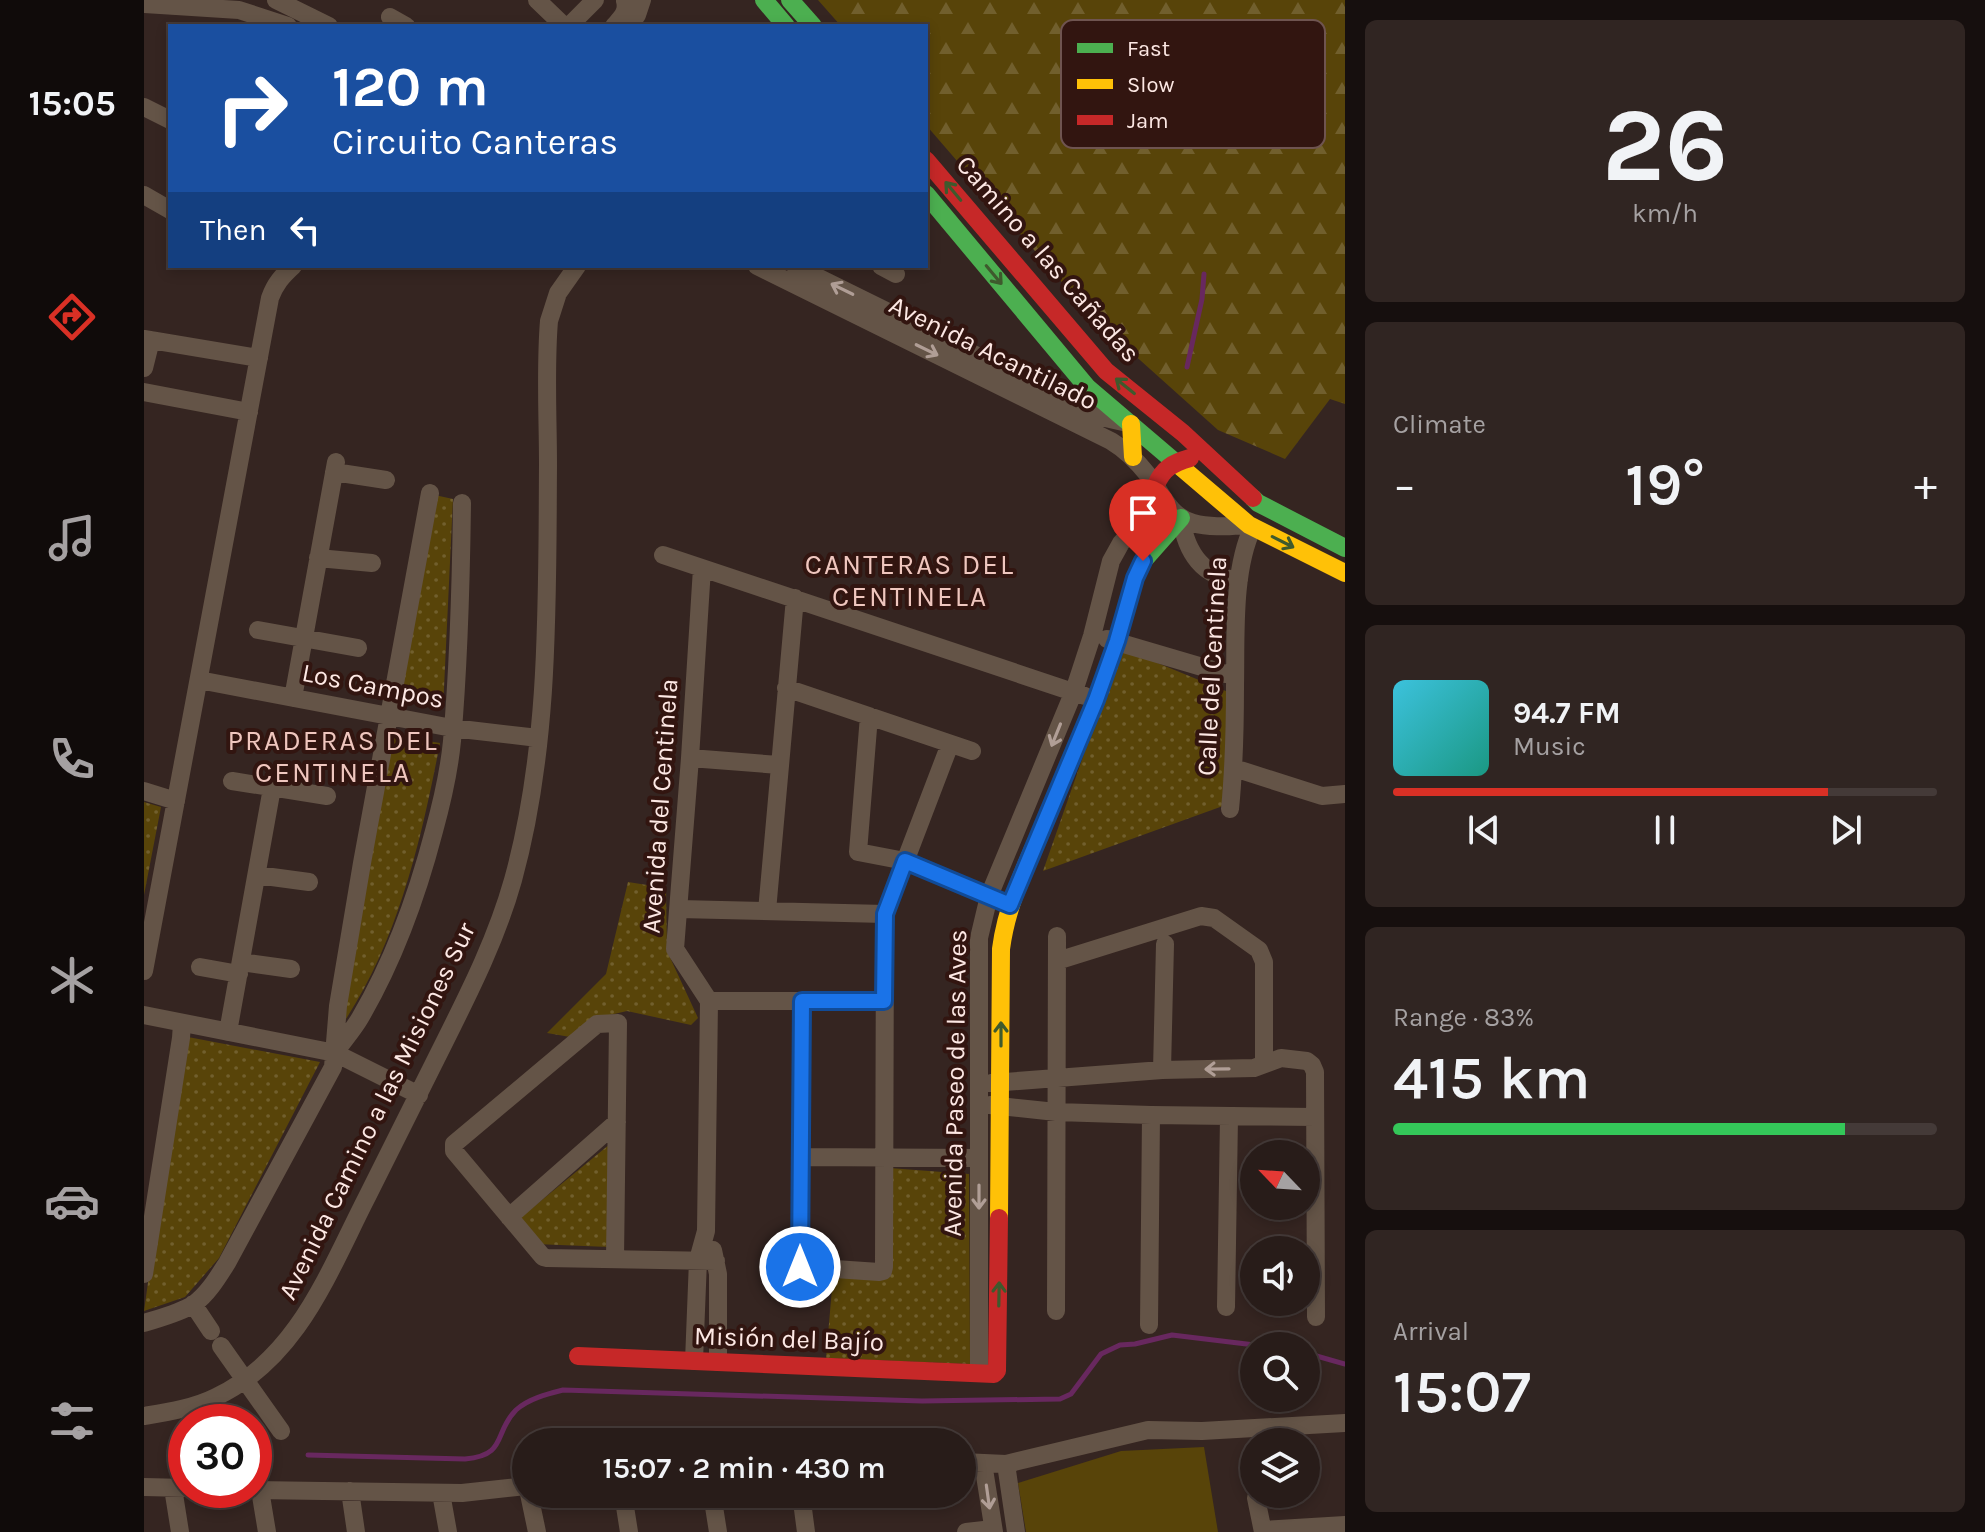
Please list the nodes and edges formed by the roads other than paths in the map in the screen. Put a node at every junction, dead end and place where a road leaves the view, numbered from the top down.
1 (276, 0) edge
2 (537, 0) edge
3 (595, 0) edge
4 (642, 0) edge
5 (764, 0) edge
6 (790, 0) edge
7 (625, 1) edge
8 (144, 4) edge
9 (191, 4) edge
10 (283, 24) edge
11 (325, 24) edge
12 (565, 24) edge
13 (569, 24) edge
14 (616, 24) edge
15 (630, 24) edge
16 (784, 24) edge
17 (811, 24) edge
18 (144, 107) edge
19 (168, 119) edge
20 (928, 162) edge
21 (144, 195) edge
22 (928, 196) edge
23 (168, 209) edge
24 (991, 236) junction
25 (973, 251) junction
26 (576, 268) edge
27 (761, 268) edge
28 (799, 268) edge
29 (282, 269) edge
30 (148, 339) edge
31 (259, 358) junction
32 (144, 368) edge
33 (144, 392) edge
34 (249, 412) junction
35 (1169, 421) junction
36 (1131, 424) junction
37 (1205, 454) junction
38 (1133, 457) junction
39 (1176, 462) junction
40 (386, 480) dead end
41 (1156, 485) junction
42 (430, 493) dead end
43 (462, 503) dead end
44 (1166, 504) junction
45 (1181, 518) junction
46 (1251, 526) junction
47 (1345, 548) edge
48 (663, 555) dead end
49 (318, 558) junction
50 (372, 563) dead end
51 (702, 568) junction
52 (1345, 573) edge
53 (1239, 580) junction
54 (795, 598) junction
55 (258, 630) dead end
56 (1092, 636) junction
57 (304, 638) junction
58 (1117, 641) junction
59 (358, 648) dead end
60 (1226, 674) dead end
61 (199, 680) junction
62 (786, 688) junction
63 (1074, 691) junction
64 (293, 698) junction
65 (1096, 700) junction
66 (389, 716) junction
67 (869, 716) junction
68 (452, 728) junction
69 (538, 738) junction
70 (950, 744) junction
71 (972, 751) dead end
72 (690, 758) junction
73 (779, 765) junction
74 (1234, 768) junction
75 (1039, 775) junction
76 (232, 781) dead end
77 (1060, 784) junction
78 (272, 788) junction
79 (144, 791) edge
80 (1345, 794) edge
81 (327, 796) dead end
82 (176, 801) junction
83 (1230, 809) dead end
84 (905, 861) junction
85 (257, 875) junction
86 (309, 882) dead end
87 (989, 896) junction
88 (1010, 905) junction
89 (679, 909) junction
90 (767, 911) junction
91 (149, 912) edge
92 (885, 914) junction
93 (1057, 936) dead end
94 (1165, 944) dead end
95 (1057, 961) junction
96 (200, 967) dead end
97 (240, 968) junction
98 (291, 969) dead end
99 (144, 971) edge
100 (709, 1001) junction
101 (802, 1001) junction
102 (884, 1001) junction
103 (144, 1015) edge
104 (182, 1023) junction
105 (228, 1032) junction
106 (335, 1053) junction
107 (1264, 1063) junction
108 (1162, 1070) junction
109 (1057, 1077) junction
110 (980, 1083) junction
111 (1001, 1084) junction
112 (419, 1095) junction
113 (1001, 1105) junction
114 (979, 1106) junction
115 (1056, 1112) junction
116 (1151, 1115) junction
117 (1229, 1117) junction
118 (1315, 1117) junction
119 (617, 1122) junction
120 (884, 1156) junction
121 (801, 1157) junction
122 (979, 1158) junction
123 (509, 1217) junction
124 (615, 1258) junction
125 (707, 1260) junction
126 (776, 1265) dead end
127 (800, 1267) junction
128 (144, 1274) edge
129 (193, 1304) junction
130 (1226, 1307) dead end
131 (1056, 1311) dead end
132 (1316, 1317) dead end
133 (144, 1323) edge
134 (1149, 1325) dead end
135 (578, 1356) dead end
136 (694, 1361) junction
137 (718, 1362) junction
138 (988, 1372) junction
139 (245, 1381) junction
140 (144, 1416) edge
141 (1345, 1423) edge
142 (281, 1431) dead end
143 (976, 1463) edge
144 (983, 1463) junction
145 (1006, 1464) junction
146 (144, 1487) edge
147 (168, 1488) edge
148 (512, 1488) edge
149 (272, 1490) edge
150 (350, 1491) junction
151 (441, 1493) junction
152 (180, 1508) edge
153 (261, 1508) edge
154 (532, 1508) edge
155 (625, 1508) edge
156 (714, 1508) edge
157 (803, 1508) edge
158 (1258, 1508) edge
159 (1345, 1525) edge
160 (993, 1530) edge
161 (1263, 1531) edge
162 (180, 1532) edge
163 (267, 1532) edge
164 (356, 1532) edge
165 (448, 1532) edge
166 (537, 1532) edge
167 (629, 1532) edge
168 (718, 1532) edge
169 (806, 1532) edge
170 (966, 1532) edge
171 (1016, 1532) edge

1 - 11 street
2 - 12 street
3 - 13 street
4 - 15 street
5 - 16 main road
6 - 17 main road
7 - 14 street
8 - 9 street
9 - 10 street
18 - 19 street
24 -> 20 main road, Camino a las Cañadas
21 - 23 street
22 - 25 main road, Camino a las Cañadas
24 - 25 main road
35 -> 24 main road, Camino a las Cañadas
25 -> 36 main road, Camino a las Cañadas
26 - 69 street, Avenida Camino a las Misiones Sur
27 -> 38 street, Avenida Acantilado
36 -> 28 street, Avenida Acantilado
29 - 31 street
30 - 31 street
30 - 32 street
31 - 34 street
33 - 34 street
34 - 61 street
35 - 36 street, Avenida Acantilado
35 - 37 main road, Camino a las Cañadas
36 - 38 main road
36 - 39 main road, Camino a las Cañadas
37 - 39 main road
37 - 47 main road, Camino a las Cañadas
38 - 41 street, Avenida Acantilado
39 - 41 main road
39 - 46 main road, Camino a las Cañadas
40 - 49 street
41 - 44 street, Avenida Acantilado
42 - 66 street
43 - 68 street
44 - 45 street, Avenida Acantilado
44 - 56 street, Avenida Paseo de las Aves
45 - 46 street
45 - 53 street, Avenida Acantilado
45 - 58 main road, Avenida Paseo de las Aves
46 -> 52 main road, Camino a las Cañadas
46 - 53 street, Calle del Centinela
48 - 51 street
49 - 50 street
49 - 57 street
51 - 54 street
51 - 72 street, Avenida del Centinela
53 - 74 street, Calle del Centinela
54 - 62 street
54 - 63 street
55 - 57 street
56 - 58 street
56 - 63 street, Avenida Paseo de las Aves
57 - 59 street
57 - 64 street
58 - 60 street
58 - 65 main road, Avenida Paseo de las Aves
61 - 64 street, Los Campos
61 - 82 street
62 - 67 street
62 - 73 street
63 - 65 street
63 -> 75 street, Avenida Paseo de las Aves
64 - 66 street, Los Campos
65 - 77 main road, Avenida Paseo de las Aves
66 - 68 street, Los Campos
66 - 106 street
67 - 70 street
67 - 84 street
68 - 69 street, Los Campos
68 - 106 street
69 - 112 street, Avenida Camino a las Misiones Sur
70 - 71 street
70 - 84 street
72 - 73 street
72 - 89 street, Avenida del Centinela
73 - 90 street
74 - 80 street
74 - 83 street, Calle del Centinela
75 - 77 street
75 - 87 street, Avenida Paseo de las Aves
76 - 78 street
77 - 88 main road, Avenida Paseo de las Aves
78 - 81 street
78 - 85 street
79 - 82 street
82 - 91 street
84 - 87 street
84 - 92 street
85 - 86 street
85 - 97 street
87 - 88 street
87 - 110 street, Avenida Paseo de las Aves
111 -> 88 main road, Avenida Paseo de las Aves
89 - 90 street
89 - 100 street, Avenida del Centinela
90 - 92 street
91 - 99 street
92 - 102 street
93 - 95 street
94 - 108 street
95 - 107 street
95 - 109 street
96 - 97 street
97 - 98 street
97 - 105 street
100 - 101 street
100 - 125 street
101 - 102 street
101 - 121 street
102 - 120 street
103 - 104 street
104 - 105 street
104 - 128 street
105 - 106 street
106 - 112 street
106 - 129 street
107 -> 108 street
107 - 118 street
108 - 109 street
109 - 111 street
109 - 115 street
110 - 111 street
110 - 114 street, Avenida Paseo de las Aves
111 - 113 main road, Avenida Paseo de las Aves
112 - 139 street, Avenida Camino a las Misiones Sur
113 - 114 street
113 - 115 street
138 -> 113 main road, Avenida Paseo de las Aves
114 - 122 street, Avenida Paseo de las Aves
115 - 116 street
115 - 131 street
116 - 117 street
116 - 134 street
117 - 118 street
117 - 130 street
118 - 132 street
119 - 123 street
119 - 123 street
119 - 124 street
120 - 121 street
120 - 122 street
120 - 127 street
121 - 127 street
122 -> 138 street, Avenida Paseo de las Aves
123 - 124 street
124 - 125 street
125 - 136 street
125 - 137 street
126 - 127 street
129 - 133 street
129 - 139 street
135 - 136 main road, Misión del Bajío
136 - 137 main road, Misión del Bajío
137 - 138 main road, Misión del Bajío
139 - 140 street, Avenida Camino a las Misiones Sur
139 - 142 street
141 - 145 street
143 - 144 street
144 - 145 street
144 -> 160 street
145 - 171 street
146 - 147 street
148 - 151 street
149 - 150 street
150 - 151 street
150 - 164 street
151 - 165 street
152 - 162 street
153 - 163 street
154 - 166 street
155 - 167 street
156 - 168 street
157 - 169 street
158 - 161 street
159 - 161 street
160 - 170 street

